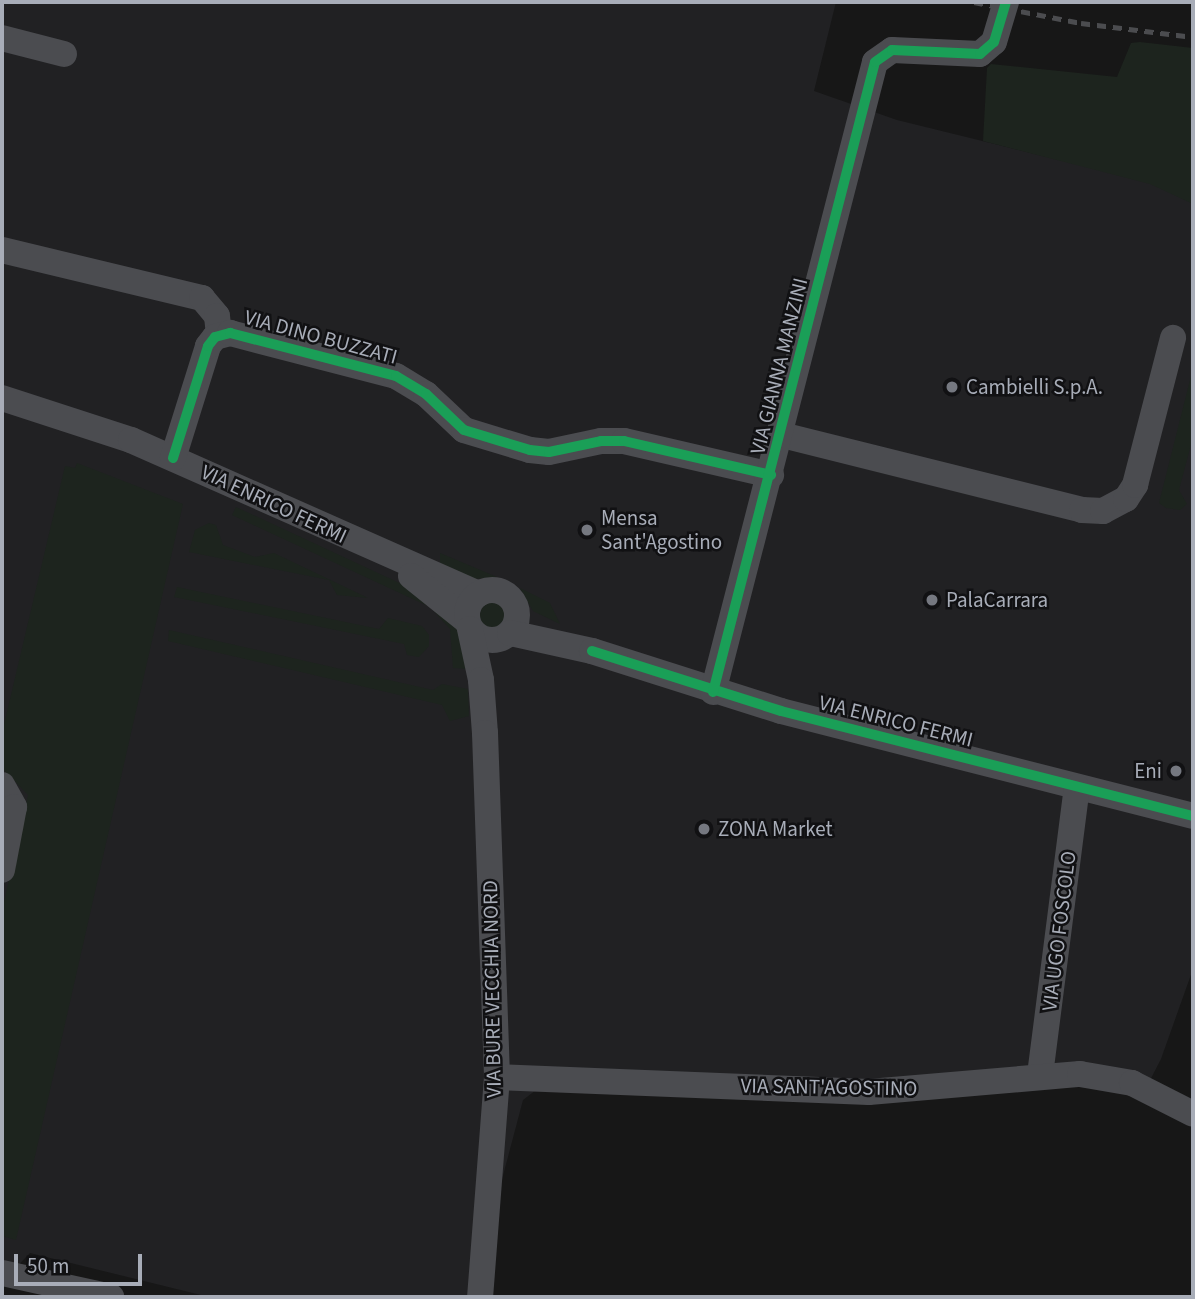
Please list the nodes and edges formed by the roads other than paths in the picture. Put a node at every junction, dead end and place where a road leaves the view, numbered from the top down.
1 (1006, 2) edge
2 (2, 38) edge
3 (64, 54) dead end
4 (2, 250) edge
5 (219, 334) junction
6 (1173, 338) dead end
7 (2, 398) edge
8 (782, 435) junction
9 (173, 458) junction
10 (771, 475) junction
11 (387, 557) junction
12 (478, 594) junction
13 (516, 607) junction
14 (469, 625) junction
15 (505, 636) junction
16 (592, 651) junction
17 (481, 680) junction
18 (713, 692) junction
19 (2, 785) edge
20 (1077, 787) junction
21 (1193, 816) edge
22 (2, 870) edge
23 (1040, 1076) junction
24 (497, 1077) junction
25 (1193, 1114) edge
26 (2, 1273) edge
27 (111, 1297) edge
28 (480, 1297) edge

1 - 8 street, VIA GIANNA MANZINI
2 - 3 street
4 - 5 street, VIA DINO BUZZATI
5 - 9 street, VIA DINO BUZZATI
5 - 10 street, VIA DINO BUZZATI
6 - 8 street
7 - 9 street, VIA ENRICO FERMI
8 - 10 street, VIA GIANNA MANZINI
9 - 11 street, VIA ENRICO FERMI
10 - 18 street, VIA GIANNA MANZINI
11 - 12 street
11 - 14 street
12 - 13 street
12 - 14 street
13 - 15 street
13 - 16 street
14 - 15 street
14 - 17 street, VIA BURE VECCHIA NORD
15 - 16 street
15 - 17 street
16 - 18 street, VIA ENRICO FERMI
17 - 24 street, VIA BURE VECCHIA NORD
18 - 20 street, VIA ENRICO FERMI
19 - 22 street
20 - 21 street, VIA ENRICO FERMI
20 - 23 street, VIA UGO FOSCOLO
23 - 24 street, VIA SANT'AGOSTINO
23 - 25 street, VIA SANT'AGOSTINO
24 - 28 street, VIA BURE VECCHIA NORD
26 - 27 street

